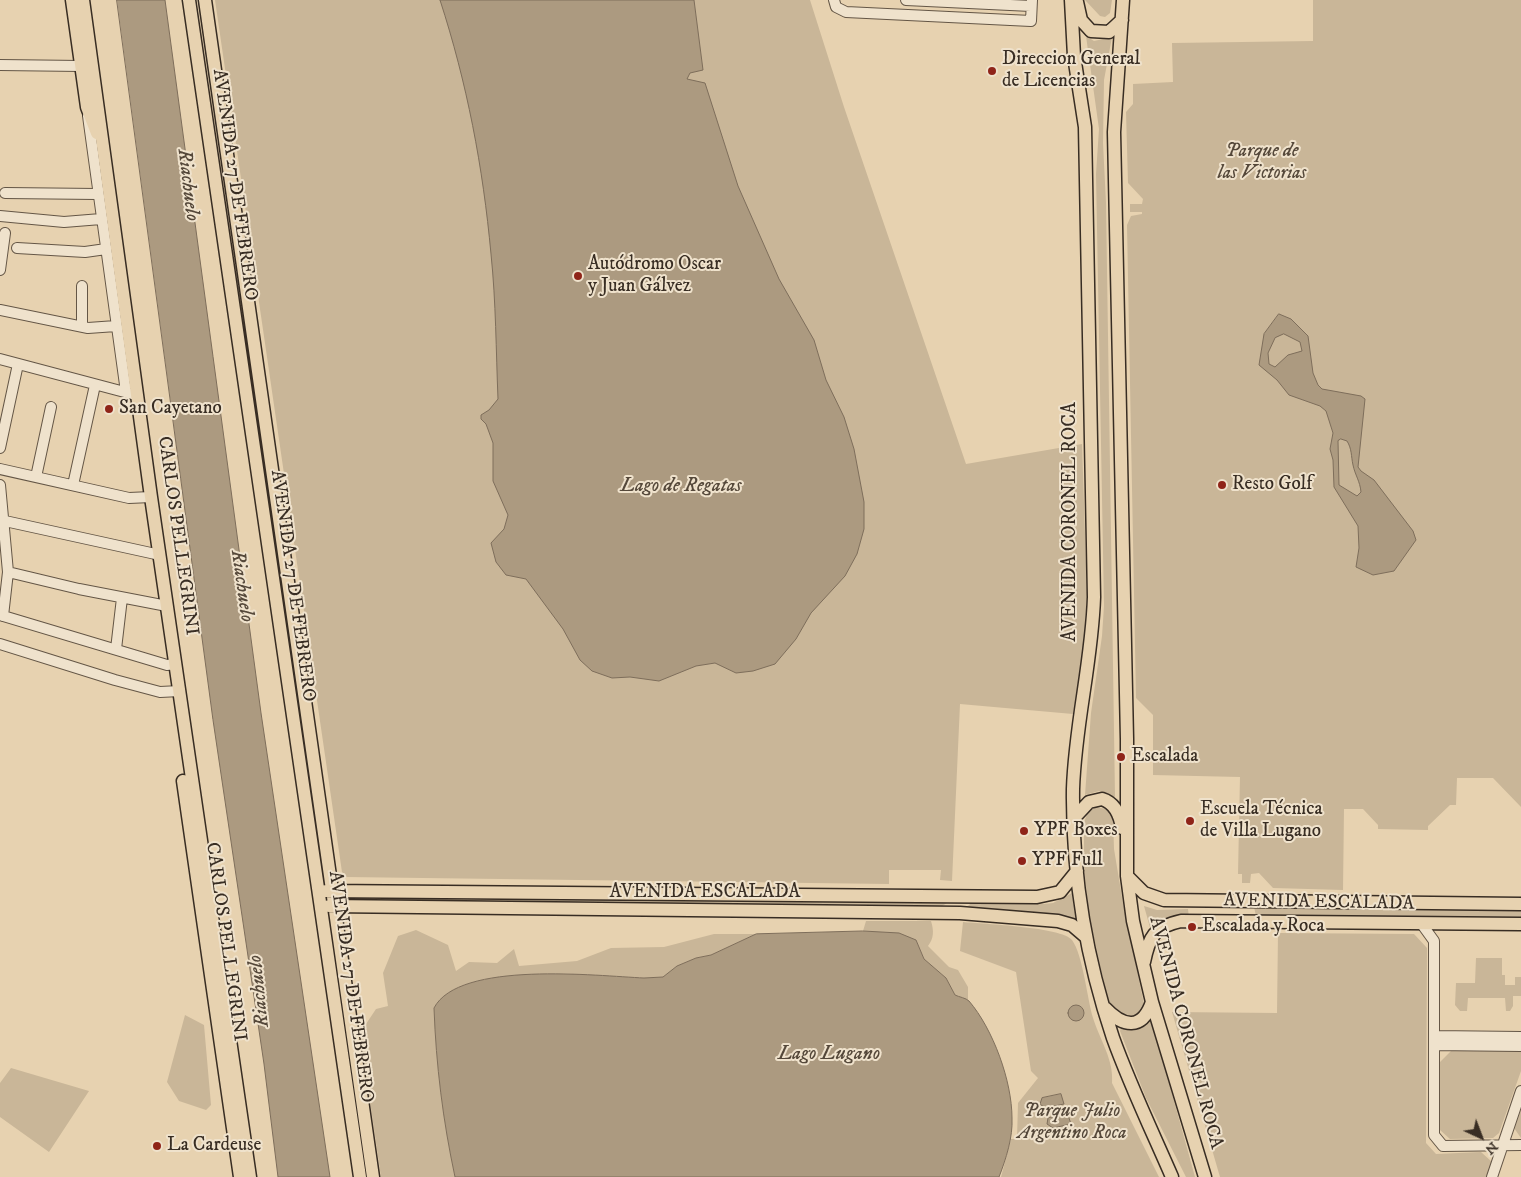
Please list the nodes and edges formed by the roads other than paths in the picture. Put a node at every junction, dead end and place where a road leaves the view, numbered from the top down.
1 (72, 0) edge
2 (82, 0) edge
3 (189, 0) edge
4 (205, 0) edge
5 (834, 0) edge
6 (906, 0) edge
7 (1071, 0) edge
8 (1077, 0) edge
9 (1123, 0) edge
10 (937, 1) edge
11 (1031, 3) edge
12 (937, 17) junction
13 (1122, 20) junction
14 (0, 65) edge
15 (81, 66) junction
16 (88, 113) junction
17 (103, 147) junction
18 (5, 193) dead end
19 (97, 194) junction
20 (0, 216) edge
21 (101, 219) junction
22 (5, 233) dead end
23 (17, 248) dead end
24 (106, 249) junction
25 (0, 270) edge
26 (82, 286) dead end
27 (0, 310) edge
28 (82, 326) junction
29 (116, 326) junction
30 (0, 359) edge
31 (18, 364) junction
32 (95, 385) junction
33 (132, 394) junction
34 (51, 407) dead end
35 (0, 448) edge
36 (0, 469) edge
37 (36, 477) junction
38 (0, 485) edge
39 (73, 485) junction
40 (151, 497) junction
41 (5, 521) junction
42 (160, 555) junction
43 (8, 572) junction
44 (122, 598) junction
45 (167, 606) junction
46 (2, 615) edge
47 (0, 644) edge
48 (116, 649) junction
49 (176, 664) junction
50 (180, 691) junction
51 (182, 712) junction
52 (1075, 817) junction
53 (1126, 842) junction
54 (1077, 871) junction
55 (1127, 876) junction
56 (317, 891) junction
57 (332, 892) junction
58 (961, 898) junction
59 (1234, 901) junction
60 (1248, 901) junction
61 (1521, 904) edge
62 (319, 906) junction
63 (335, 906) junction
64 (960, 914) junction
65 (1196, 920) junction
66 (1421, 923) junction
67 (1448, 924) junction
68 (1521, 924) edge
69 (1086, 937) junction
70 (1434, 941) junction
71 (1143, 965) junction
72 (1152, 1002) junction
73 (1105, 1008) junction
74 (1521, 1037) edge
75 (1434, 1040) junction
76 (1521, 1046) edge
77 (1521, 1091) edge
78 (1503, 1146) junction
79 (1521, 1146) edge
80 (240, 1177) edge
81 (250, 1177) edge
82 (360, 1177) edge
83 (373, 1177) edge
84 (1172, 1177) edge
85 (1205, 1177) edge
86 (1492, 1177) edge

1 - 15 main road
2 - 17 main road, CARLOS PELLEGRINI
3 - 56 main road, AVENIDA 27 DE FEBRERO
4 - 57 main road, AVENIDA 27 DE FEBRERO
5 - 12 street
6 - 10 street
7 - 52 main road, AVENIDA CORONEL ROCA
8 - 13 main road
9 - 13 main road, AVENIDA CORONEL ROCA
10 - 11 street
10 - 12 street
11 - 12 street
13 - 53 main road, AVENIDA CORONEL ROCA
14 - 15 street
15 - 16 main road
16 - 17 main road
16 - 19 street
17 - 33 main road, CARLOS PELLEGRINI
18 - 19 street
19 - 21 street
20 - 21 street
21 - 24 street
22 - 25 street
23 - 24 street
24 - 29 street
26 - 28 street
27 - 28 street
28 - 29 street
29 - 33 street
30 - 31 street
31 - 32 street
31 - 35 street
32 - 33 street
32 - 39 street
33 - 40 main road, CARLOS PELLEGRINI
34 - 37 street
36 - 37 street
37 - 39 street
38 - 41 street
39 - 40 street
40 - 42 main road, CARLOS PELLEGRINI
41 - 42 street
41 - 43 street
42 - 45 main road, CARLOS PELLEGRINI
43 - 44 street
43 - 46 street
44 - 45 street
44 - 48 street
45 - 49 main road, CARLOS PELLEGRINI
46 - 48 street
47 - 50 street
48 - 49 street
49 - 50 main road, CARLOS PELLEGRINI
50 - 51 main road, CARLOS PELLEGRINI
51 - 80 main road, CARLOS PELLEGRINI
51 - 81 main road, CARLOS PELLEGRINI
52 - 53 main road
52 - 54 main road, AVENIDA CORONEL ROCA
53 - 55 main road, AVENIDA CORONEL ROCA
54 - 58 main road, AVENIDA ESCALADA
54 - 69 main road, AVENIDA CORONEL ROCA
55 - 59 main road, AVENIDA ESCALADA
55 - 71 main road, AVENIDA CORONEL ROCA
56 - 57 main road, AVENIDA ESCALADA
56 - 62 main road, AVENIDA 27 DE FEBRERO
57 - 58 main road, AVENIDA ESCALADA
57 - 63 main road, AVENIDA 27 DE FEBRERO
58 - 64 main road
59 - 60 main road, AVENIDA ESCALADA
59 - 65 main road
60 - 61 main road, AVENIDA ESCALADA
60 - 65 main road
62 - 63 main road, AVENIDA ESCALADA
62 - 82 main road, AVENIDA 27 DE FEBRERO
63 - 64 main road, AVENIDA ESCALADA
63 - 83 main road, AVENIDA 27 DE FEBRERO
64 - 69 main road, AVENIDA ESCALADA
65 - 66 main road, AVENIDA ESCALADA
65 - 71 main road, AVENIDA ESCALADA
66 - 67 main road, AVENIDA ESCALADA
66 - 70 street
67 - 68 main road, AVENIDA ESCALADA
67 - 70 street
69 - 73 main road, AVENIDA CORONEL ROCA
70 - 75 street
71 - 72 main road, AVENIDA CORONEL ROCA
72 - 73 main road
72 - 85 main road, AVENIDA CORONEL ROCA
73 - 84 main road, AVENIDA CORONEL ROCA
74 - 75 street
75 - 76 street
75 - 78 street
77 - 78 street
78 - 79 street
78 - 86 street

